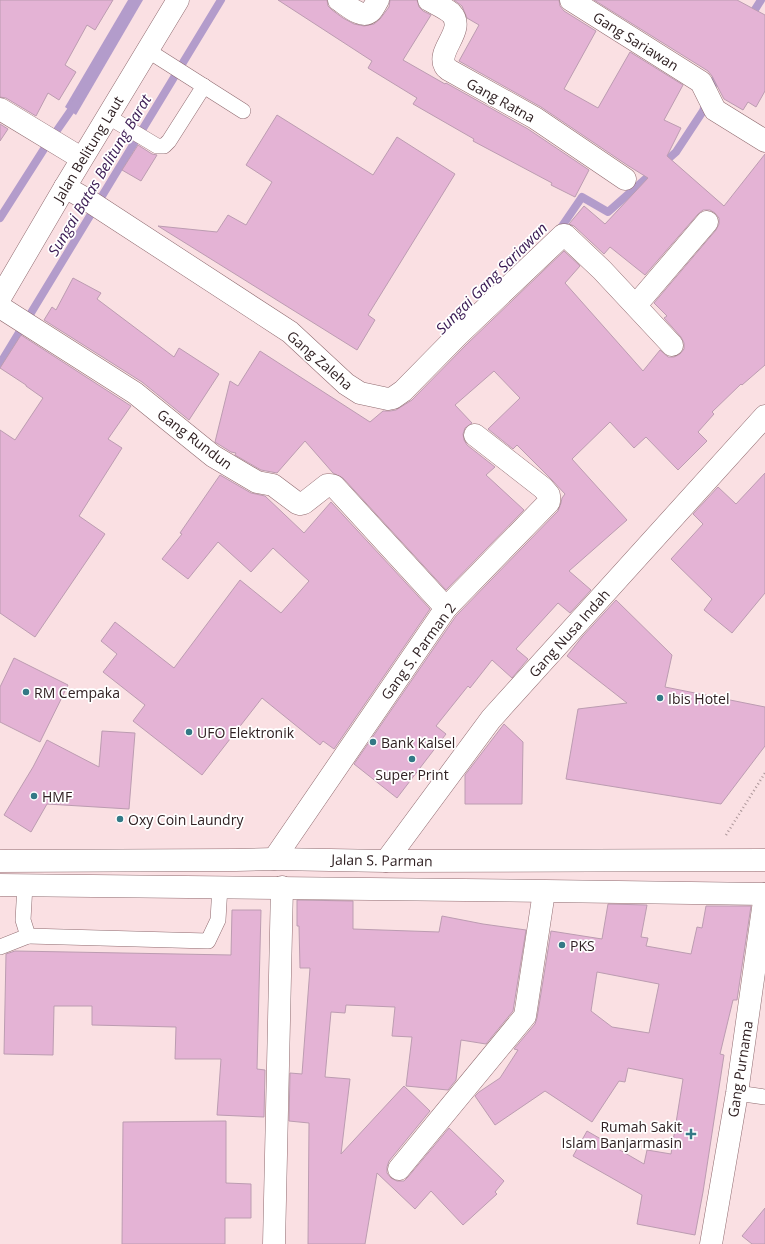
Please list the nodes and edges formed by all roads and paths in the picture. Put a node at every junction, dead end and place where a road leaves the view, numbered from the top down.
1 (178, 0) edge
2 (339, 0) edge
3 (378, 0) edge
4 (430, 0) edge
5 (571, 0) edge
6 (147, 50) junction
7 (204, 86) junction
8 (0, 109) edge
9 (243, 111) dead end
10 (107, 116) junction
11 (765, 142) edge
12 (82, 158) junction
13 (625, 179) dead end
14 (64, 187) junction
15 (707, 222) dead end
16 (0, 298) edge
17 (636, 305) junction
18 (0, 307) edge
19 (672, 345) dead end
20 (765, 416) edge
21 (475, 435) dead end
22 (446, 608) junction
23 (765, 773) edge
24 (274, 858) junction
25 (236, 860) junction
26 (710, 860) junction
27 (765, 860) edge
28 (0, 861) edge
29 (386, 861) junction
30 (0, 885) edge
31 (25, 885) junction
32 (228, 886) junction
33 (282, 887) junction
34 (544, 892) junction
35 (765, 894) edge
36 (28, 936) junction
37 (0, 947) edge
38 (738, 1093) junction
39 (765, 1097) edge
40 (399, 1169) dead end
41 (274, 1244) edge
42 (712, 1244) edge

1 - 6 main road, Jalan Belitung Laut
2 - 3 main road
4 - 13 main road, Gang Ratna
5 - 11 main road, Gang Sariawan
6 - 7 lane
6 - 10 main road, Jalan Belitung Laut
7 - 9 lane
7 - 10 lane
8 - 12 main road
10 - 12 main road, Jalan Belitung Laut
12 - 14 main road, Jalan Belitung Laut
14 - 16 main road, Jalan Belitung Laut
14 - 17 main road, Gang Zaleha
15 - 17 main road
17 - 19 main road, Gang Zaleha
18 - 22 main road, Gang Rundun
20 - 29 main road, Gang Nusa Indah
21 - 22 main road, Gang S. Parman 2
22 - 24 main road, Gang S. Parman 2
23 - 26 path
24 - 25 main road, Jalan S. Parman
24 - 29 main road, Jalan S. Parman
25 - 28 main road, Jalan S. Parman
25 - 32 main road
26 - 27 main road, Jalan S. Parman
26 - 29 main road, Jalan S. Parman
30 - 31 main road, Jalan S. Parman
31 - 32 main road, Jalan S. Parman
31 - 36 lane
32 - 33 main road, Jalan S. Parman
32 - 36 lane
33 - 34 main road, Jalan S. Parman
33 - 41 main road
34 - 35 main road, Jalan S. Parman
34 - 40 main road
35 - 38 main road, Gang Purnama
36 - 37 lane
38 - 39 lane
38 - 42 main road, Gang Purnama

